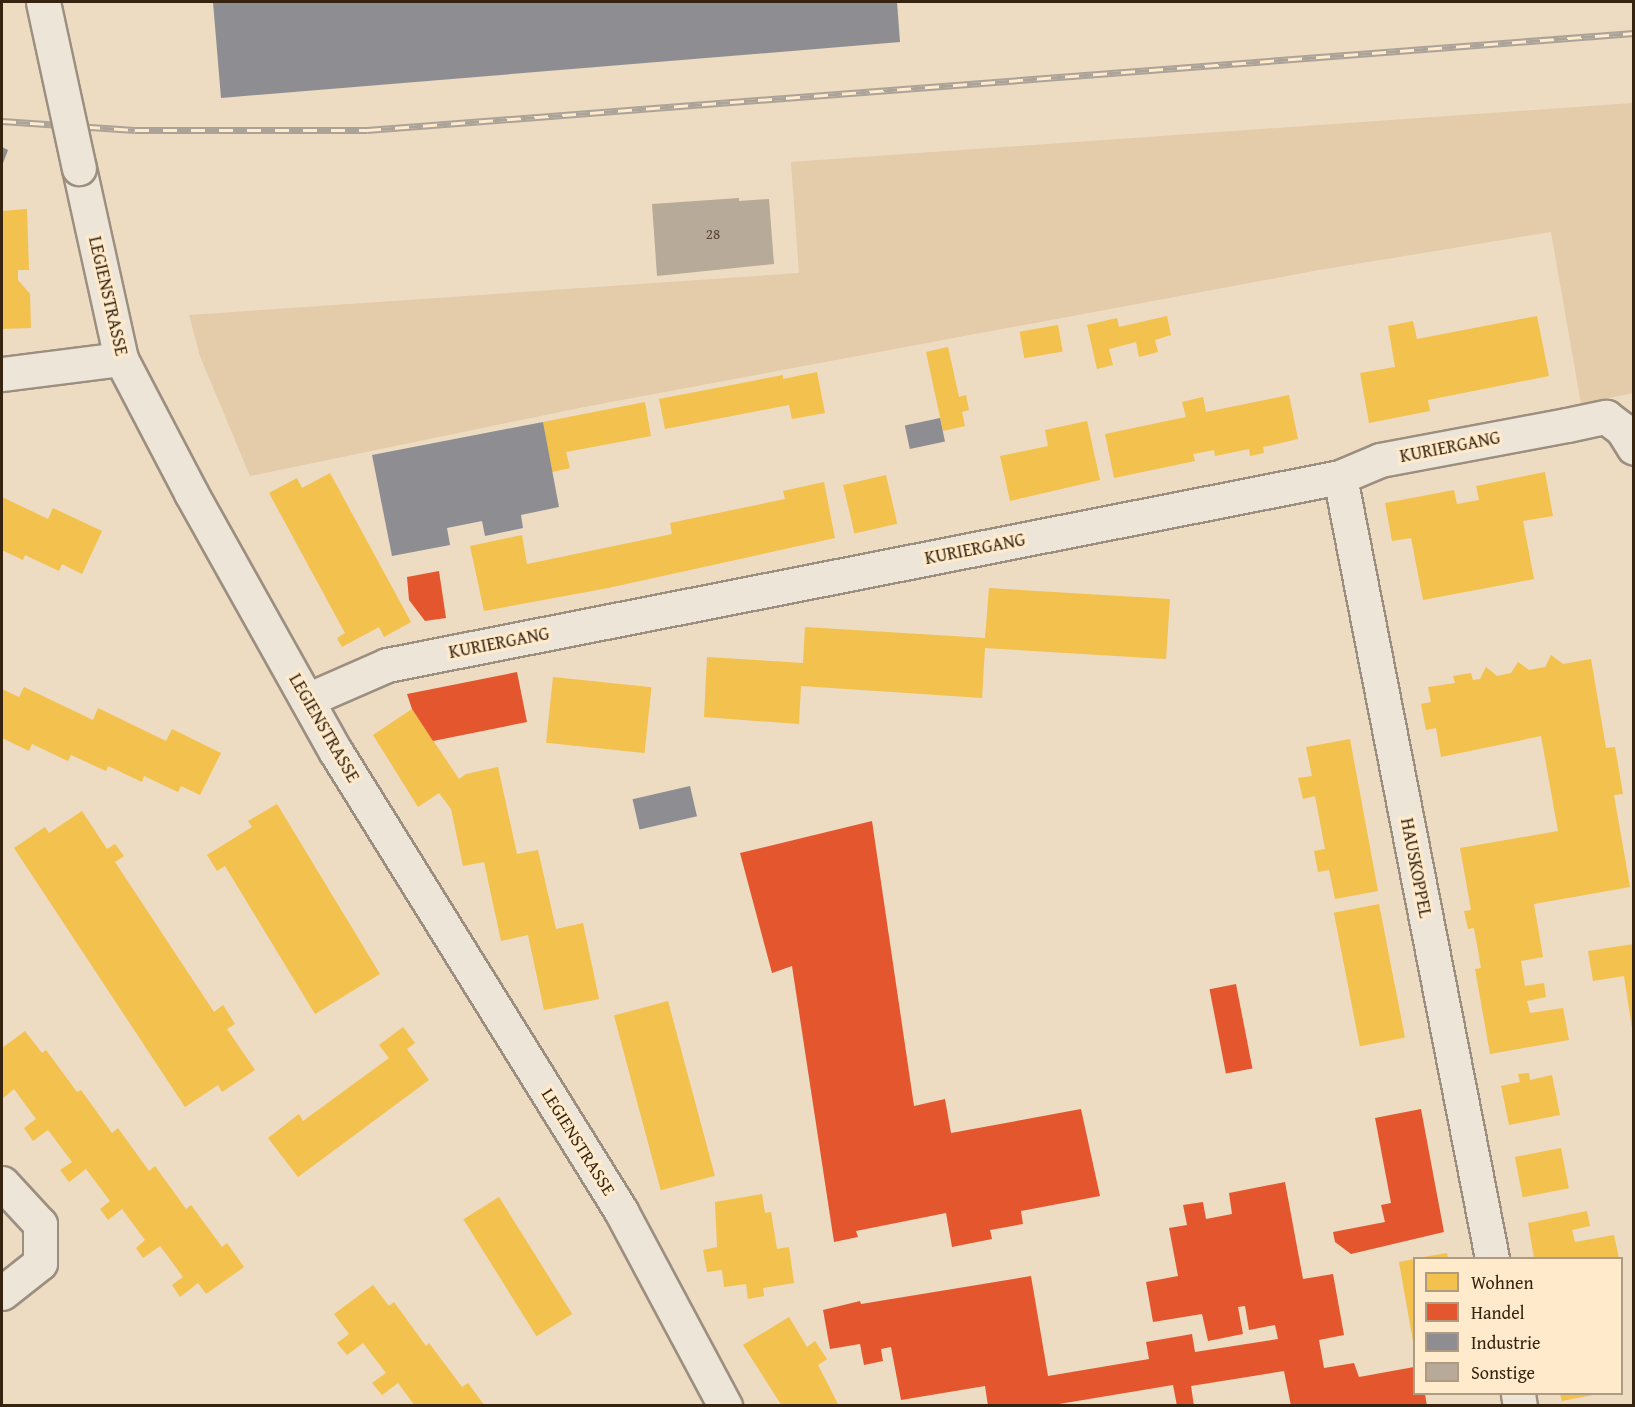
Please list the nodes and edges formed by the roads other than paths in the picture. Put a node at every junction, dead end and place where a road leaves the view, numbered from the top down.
1 (43, 2) edge
2 (122, 359) junction
3 (2, 374) edge
4 (1634, 448) edge
5 (1340, 477) junction
6 (307, 700) junction
7 (2, 1183) edge
8 (1492, 1257) edge
9 (2, 1293) edge
10 (725, 1406) edge

1 - 2 street, LEGIENSTRASSE, bridge
2 - 3 street
2 - 6 street, LEGIENSTRASSE
4 - 5 street, KURIERGANG
5 - 6 street, KURIERGANG
5 - 8 street, HAUSKOPPEL
6 - 10 street, LEGIENSTRASSE
7 - 9 street

